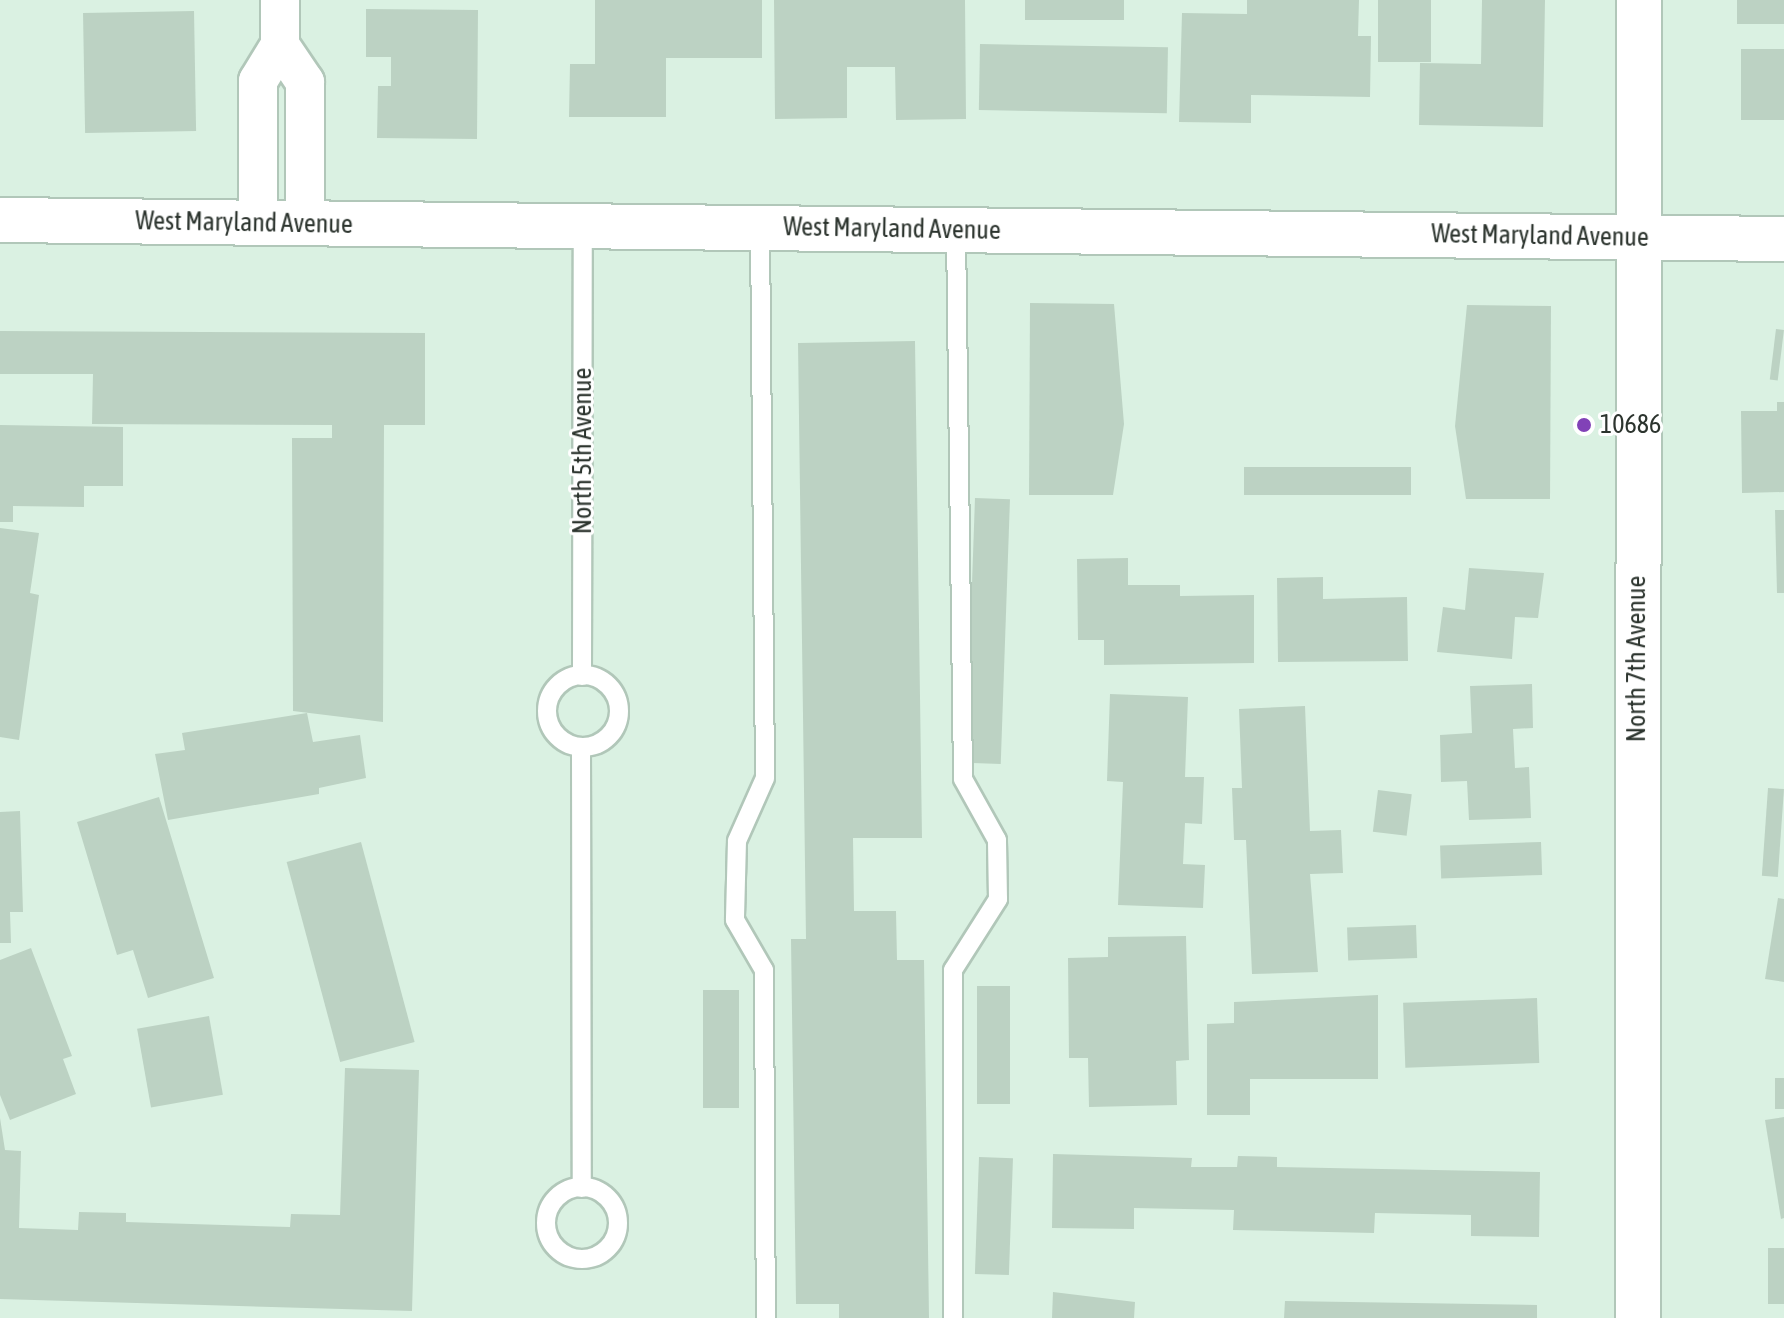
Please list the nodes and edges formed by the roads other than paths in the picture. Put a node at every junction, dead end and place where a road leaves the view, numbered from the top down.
1 (280, 0) edge
2 (1639, 0) edge
3 (280, 45) junction
4 (0, 220) edge
5 (258, 223) junction
6 (305, 223) junction
7 (583, 226) junction
8 (760, 228) junction
9 (956, 230) junction
10 (1638, 237) junction
11 (1784, 239) edge
12 (582, 676) junction
13 (581, 748) junction
14 (582, 1188) dead end
15 (766, 1318) edge
16 (953, 1318) edge
17 (1638, 1318) edge

1 - 3 street
2 - 10 street, North 7th Avenue
3 - 5 street
3 - 6 street
4 - 5 street, West Maryland Avenue
5 - 6 street, West Maryland Avenue
6 - 7 street, West Maryland Avenue
7 - 8 street, West Maryland Avenue
7 - 12 lane, North 5th Avenue
8 - 9 street, West Maryland Avenue
8 - 15 lane
9 - 10 street, West Maryland Avenue
9 - 16 lane
10 - 11 street, West Maryland Avenue
10 - 17 street, North 7th Avenue
12 - 13 lane
12 - 13 lane
13 - 14 lane

